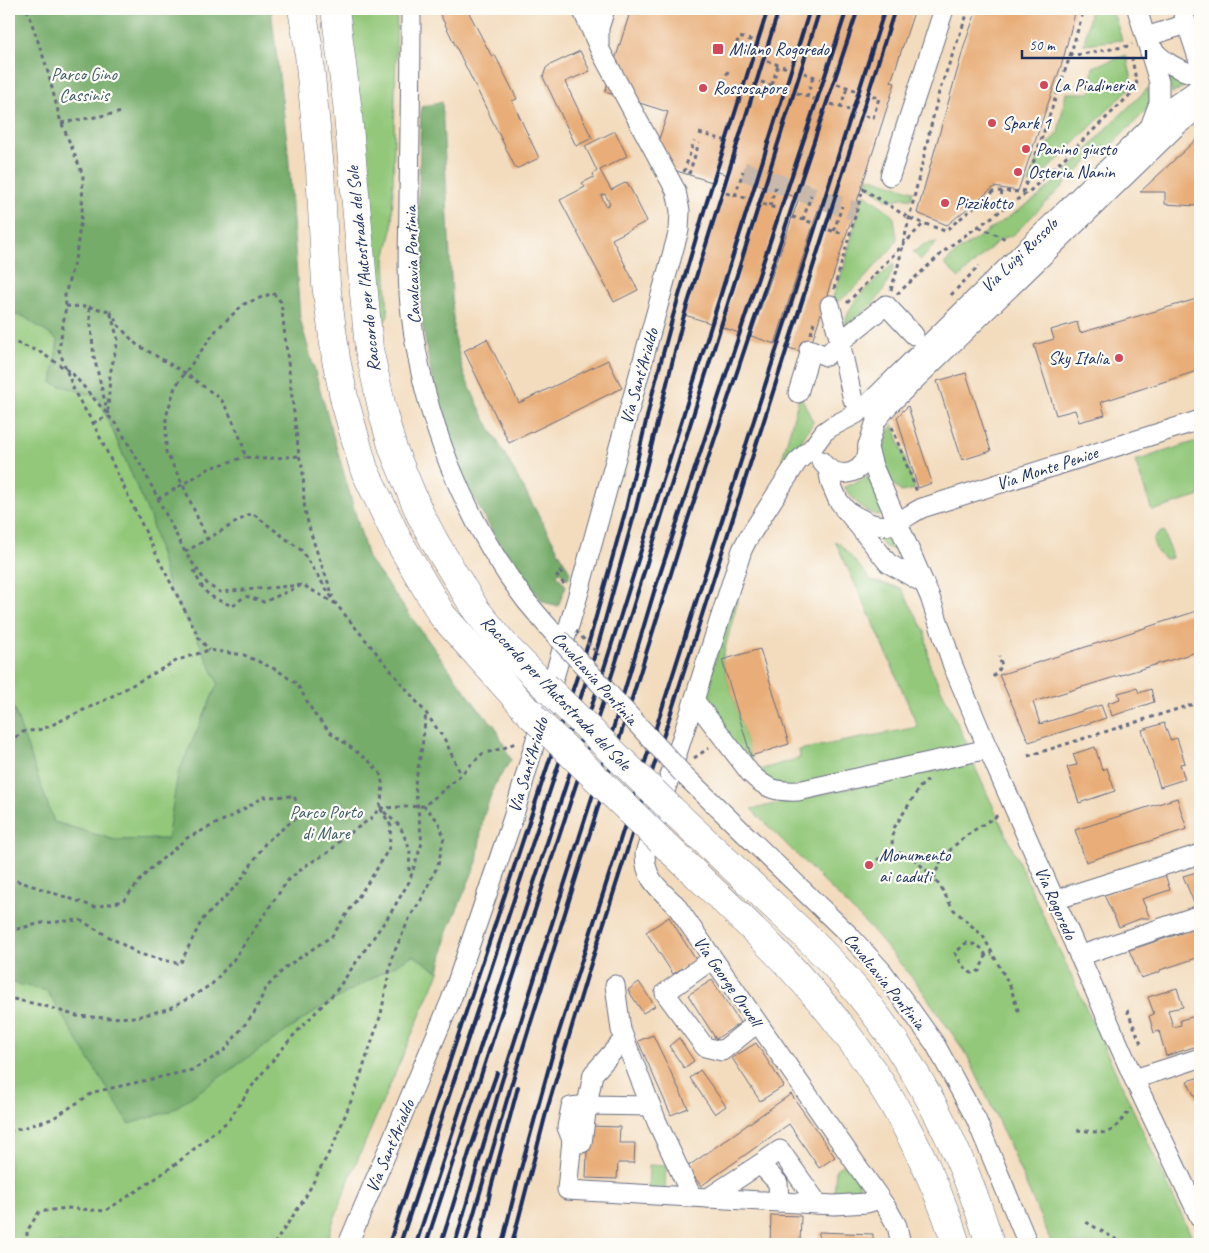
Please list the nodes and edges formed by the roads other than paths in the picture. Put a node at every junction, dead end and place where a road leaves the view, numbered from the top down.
1 (302, 9) edge
2 (335, 9) edge
3 (411, 9) edge
4 (582, 9) edge
5 (604, 9) edge
6 (944, 9) edge
7 (1137, 9) edge
8 (1184, 16) edge
9 (1150, 35) junction
10 (600, 50) junction
11 (1200, 68) edge
12 (1200, 87) edge
13 (1200, 108) edge
14 (1149, 128) junction
15 (890, 176) dead end
16 (831, 311) road end
17 (914, 335) dead end
18 (840, 342) junction
19 (798, 393) dead end
20 (853, 400) dead end
21 (1200, 420) edge
22 (838, 424) junction
23 (820, 438) junction
24 (868, 447) junction
25 (828, 469) junction
26 (844, 509) junction
27 (897, 523) junction
28 (923, 583) junction
29 (695, 701) junction
30 (988, 749) junction
31 (1200, 854) edge
32 (1054, 900) junction
33 (1200, 915) edge
34 (1079, 956) junction
35 (714, 960) junction
36 (615, 985) dead end
37 (757, 1023) junction
38 (624, 1039) junction
39 (1200, 1058) edge
40 (1134, 1079) junction
41 (587, 1105) junction
42 (651, 1106) junction
43 (760, 1164) junction
44 (700, 1197) junction
45 (880, 1199) junction
46 (779, 1202) junction
47 (818, 1204) junction
48 (1200, 1218) edge
49 (348, 1244) edge
50 (901, 1244) edge
51 (956, 1244) edge
52 (990, 1244) edge
53 (1028, 1244) edge

1 - 51 highway, Raccordo per l'Autostrada del Sole, bridge
2 - 52 highway, Raccordo per l'Autostrada del Sole, bridge
3 - 53 street, Cavalcavia Pontinia, bridge
4 - 10 street, Via Sant'Arialdo
5 - 10 street
6 - 15 street
7 - 9 street
8 - 9 street
8 - 11 street
9 - 11 street
9 - 14 street
10 - 49 street, Via Sant'Arialdo
12 - 14 street, Via Luigi Russolo
13 - 24 street, Via Luigi Russolo
14 - 22 street, Via Luigi Russolo
16 - 18 street
17 - 18 street
18 - 19 street
18 - 20 street
21 - 27 street, Via Monte Penice
22 - 23 street
22 - 24 street
23 - 25 street
23 - 29 street, Via George Orwell
24 - 25 street
24 - 27 street, Via Rogoredo
25 - 26 street
26 - 27 street
26 - 28 street
27 - 28 street, Via Rogoredo
28 - 30 street, Via Rogoredo
29 - 30 street
29 - 35 street, Via George Orwell
30 - 32 street, Via Rogoredo
31 - 32 street
32 - 34 street, Via Rogoredo
33 - 34 street
34 - 40 street, Via Rogoredo
35 - 37 street, Via George Orwell
35 - 37 street
36 - 38 street
37 - 45 street, Via George Orwell
38 - 41 street
38 - 42 street
39 - 40 street
40 - 48 street, Via Rogoredo
41 - 42 street
41 - 44 street
42 - 44 street
43 - 44 street
43 - 46 street
43 - 47 street
44 - 46 street
45 - 47 street
45 - 50 street, Via George Orwell
46 - 47 street

